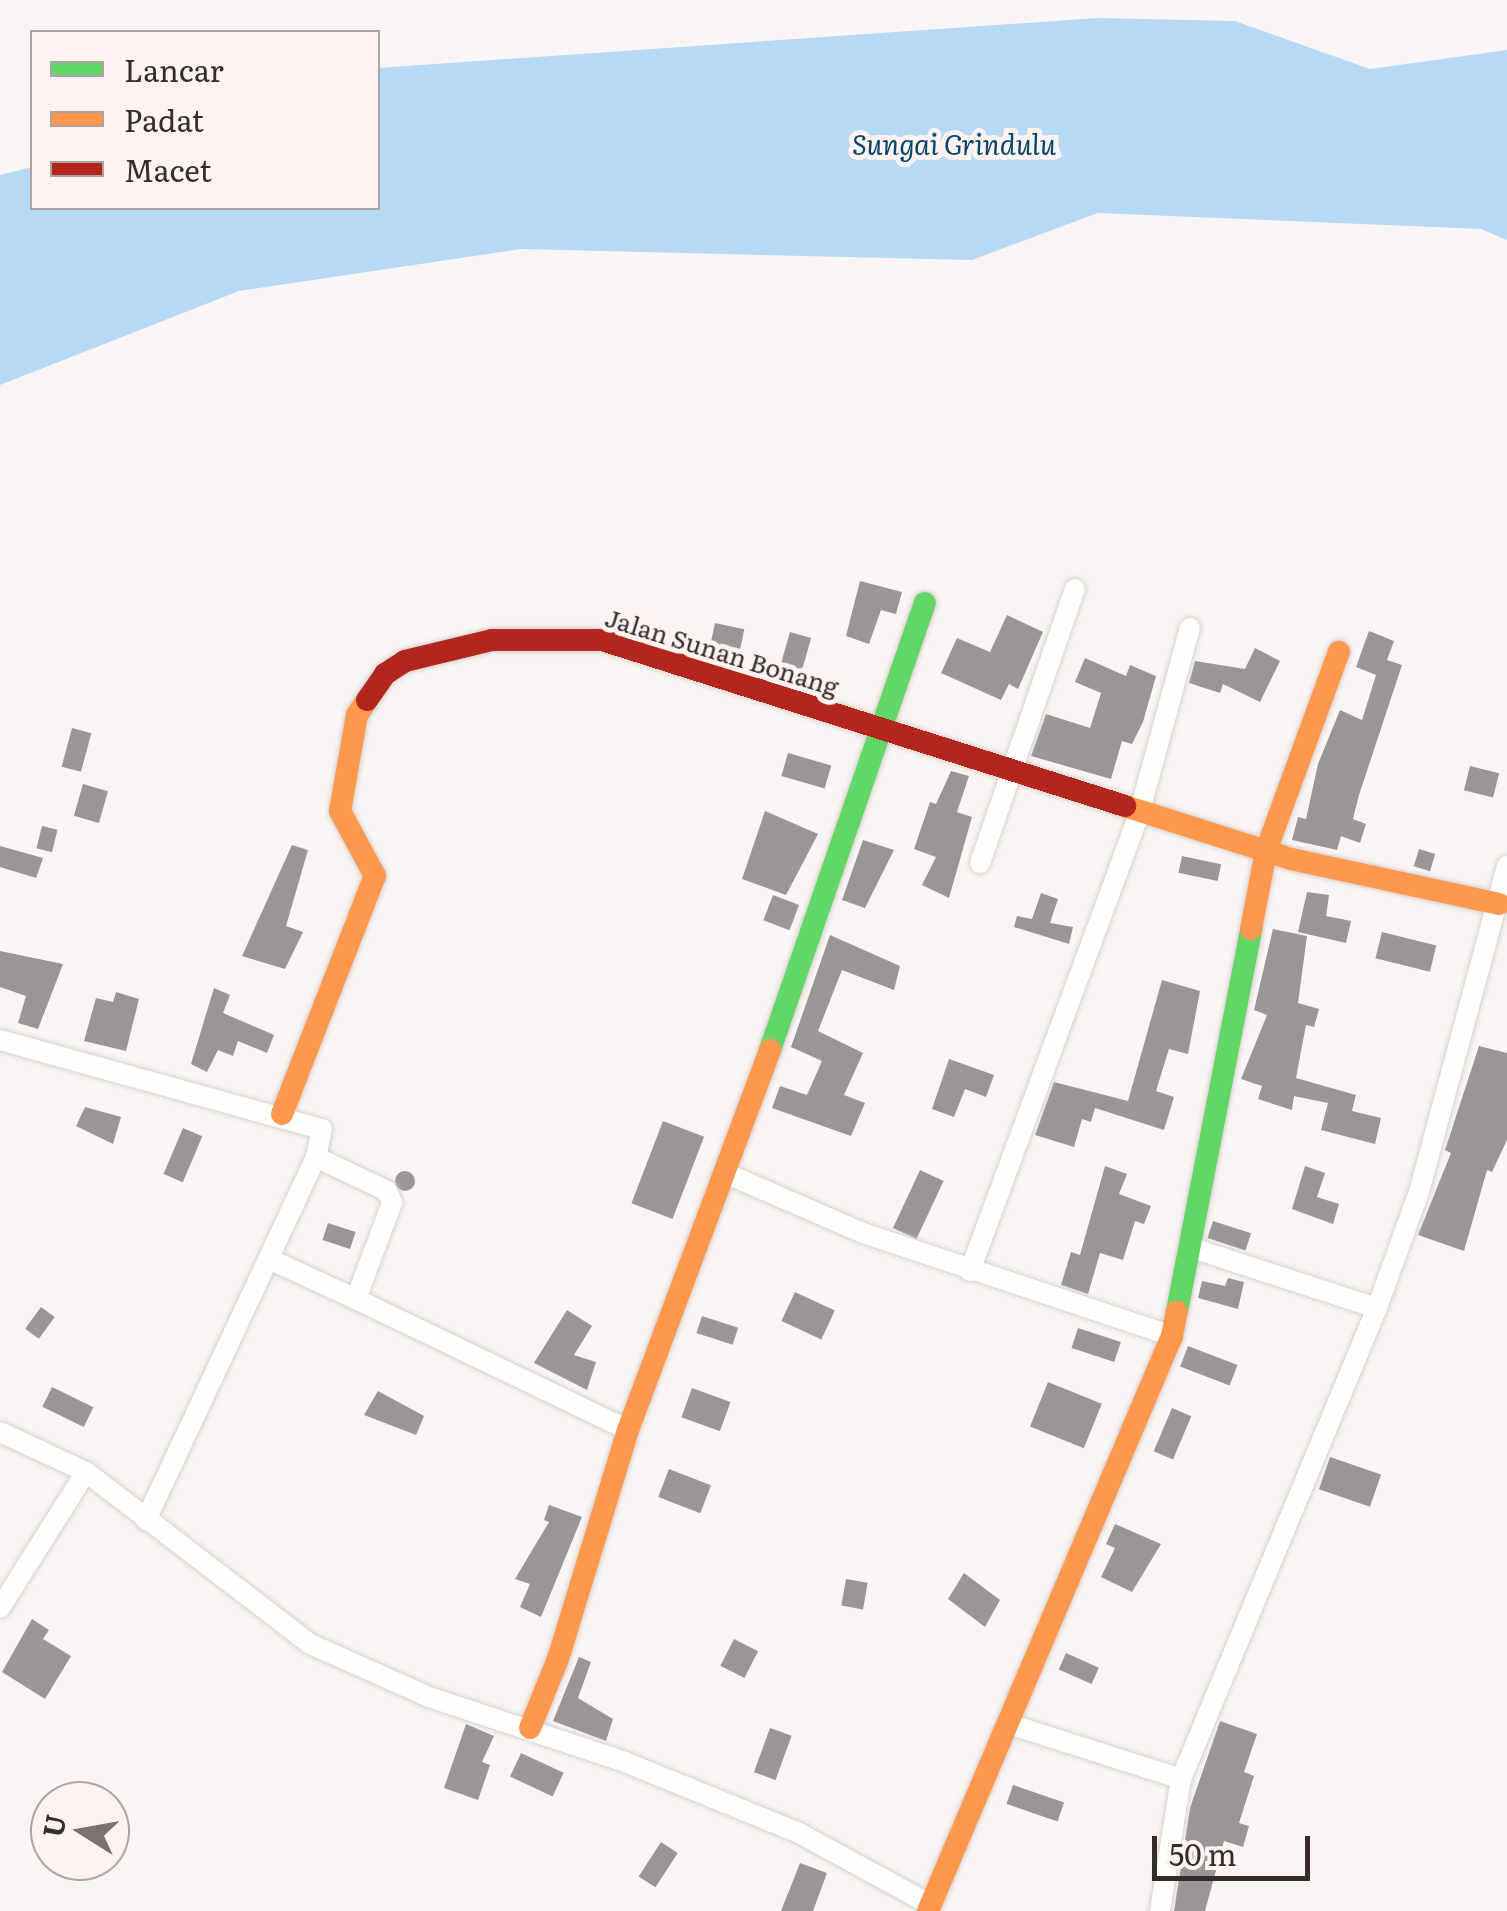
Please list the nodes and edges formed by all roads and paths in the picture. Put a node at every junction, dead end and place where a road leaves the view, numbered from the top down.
1 (1075, 589) dead end
2 (924, 603) dead end
3 (1190, 628) dead end
4 (1339, 652) dead end
5 (877, 730) junction
6 (1012, 770) junction
7 (1139, 814) junction
8 (1266, 851) junction
9 (980, 863) dead end
10 (1507, 866) edge
11 (1498, 904) junction
12 (0, 1040) edge
13 (282, 1114) junction
14 (316, 1157) junction
15 (726, 1173) junction
16 (1189, 1247) junction
17 (269, 1259) junction
18 (970, 1271) junction
19 (356, 1299) junction
20 (1378, 1308) junction
21 (1172, 1336) junction
22 (628, 1430) junction
23 (0, 1432) edge
24 (86, 1472) junction
25 (146, 1520) junction
26 (0, 1608) edge
27 (1009, 1724) junction
28 (530, 1728) junction
29 (1180, 1779) junction
30 (929, 1908) edge
31 (1160, 1911) edge

1 - 6 street
2 - 5 street
3 - 7 street
4 - 8 street
5 - 6 street, Jalan Sunan Bonang
5 - 13 street, Jalan Sunan Bonang
5 - 15 street
6 - 7 street, Jalan Sunan Bonang
6 - 9 street
7 - 8 street, Jalan Sunan Bonang
7 - 18 street
8 - 11 street, Jalan Sunan Bonang
8 - 16 street
10 - 11 street
11 - 20 street
12 - 13 street
13 - 14 street
14 - 17 street
14 - 19 street
15 - 18 street
15 - 22 street
16 - 20 street
16 - 21 street
17 - 19 street
17 - 25 street
18 - 21 street
19 - 22 street
20 - 29 street
21 - 27 street
22 - 28 street
23 - 24 street
24 - 25 street
24 - 26 street
25 - 28 street
27 - 29 street
27 - 30 street
28 - 30 street
29 - 31 street

